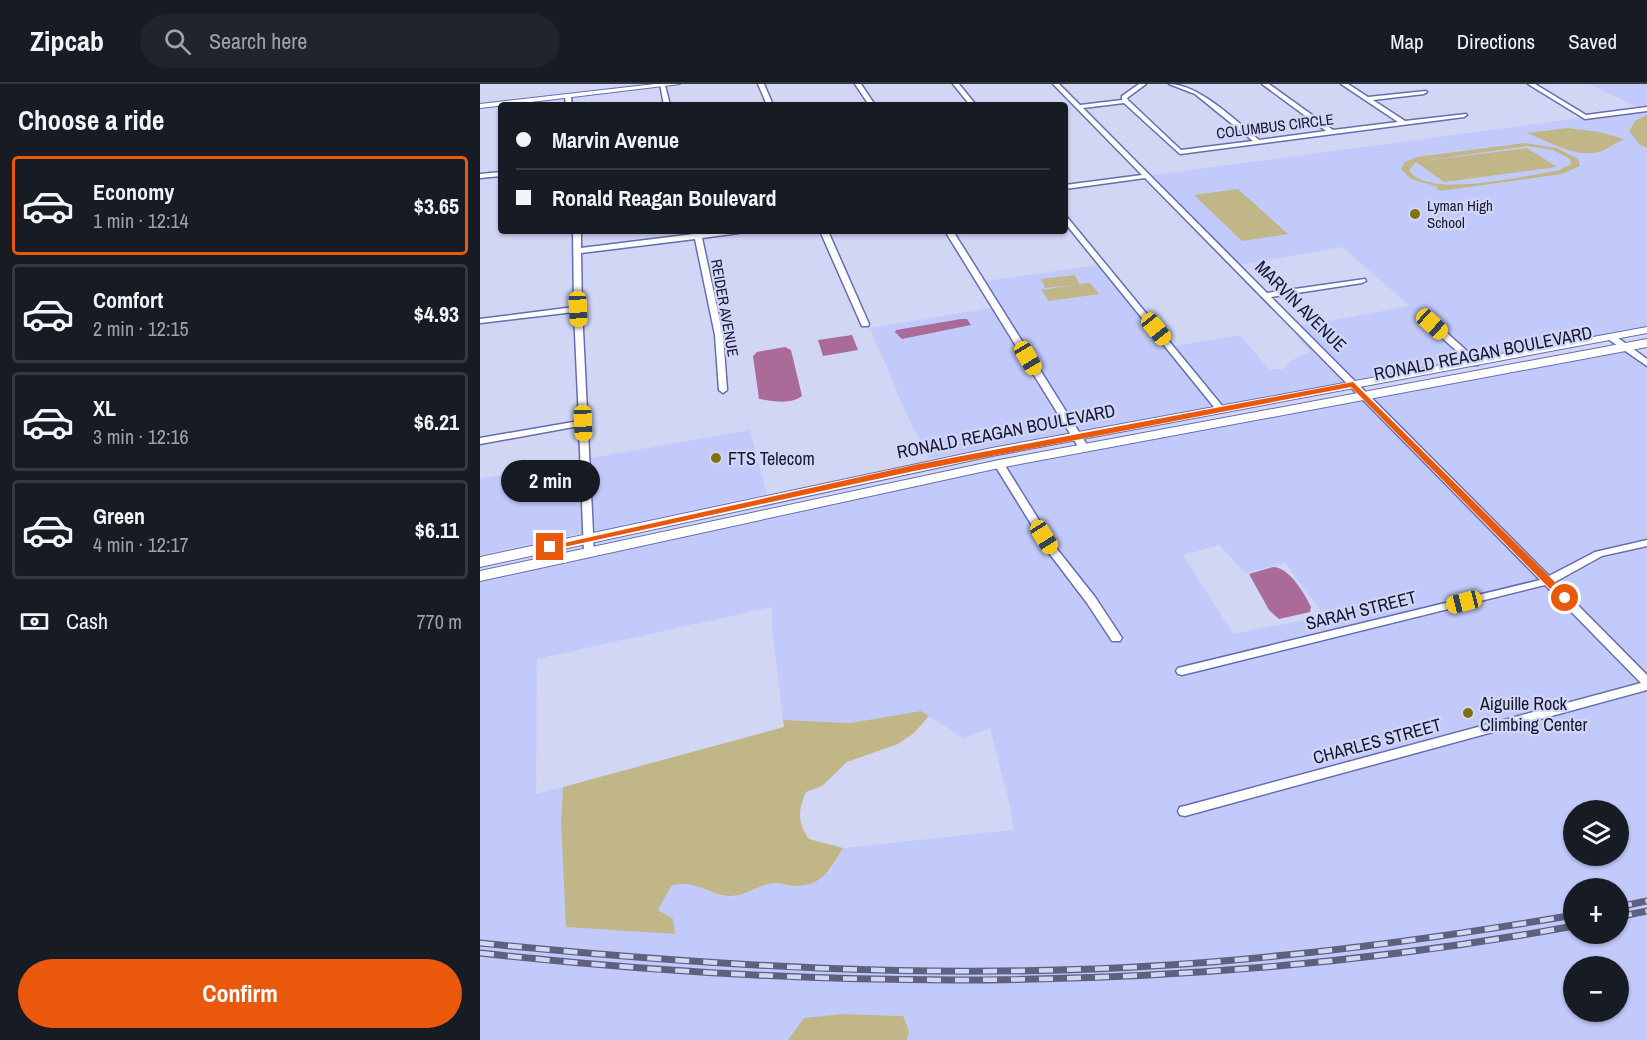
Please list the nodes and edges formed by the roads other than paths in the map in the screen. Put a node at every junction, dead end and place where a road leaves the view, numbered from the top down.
1 (676, 84) edge
2 (761, 84) edge
3 (858, 84) edge
4 (956, 84) edge
5 (1056, 84) edge
6 (1143, 84) edge
7 (1172, 84) edge
8 (1265, 84) edge
9 (1344, 84) edge
10 (1531, 84) edge
11 (662, 86) edge
12 (1424, 92) dead end
13 (1367, 99) junction
14 (569, 101) edge
15 (1125, 101) junction
16 (551, 102) edge
17 (666, 102) edge
18 (769, 102) edge
19 (870, 102) edge
20 (971, 102) edge
21 (498, 105) edge
22 (480, 106) edge
23 (1078, 107) junction
24 (1647, 109) edge
25 (1464, 115) dead end
26 (1404, 123) junction
27 (1331, 132) junction
28 (1257, 141) junction
29 (498, 174) edge
30 (480, 176) edge
31 (1146, 176) junction
32 (1068, 187) edge
33 (1068, 222) edge
34 (577, 234) edge
35 (698, 234) edge
36 (825, 234) edge
37 (951, 234) edge
38 (578, 252) junction
39 (1362, 281) dead end
40 (1265, 296) junction
41 (578, 309) junction
42 (480, 321) edge
43 (865, 324) dead end
44 (1432, 324) dead end
45 (1647, 330) edge
46 (1611, 337) junction
47 (1647, 343) edge
48 (1624, 347) junction
49 (1475, 363) junction
50 (1647, 363) edge
51 (1353, 385) junction
52 (723, 390) dead end
53 (1363, 396) junction
54 (1221, 410) junction
55 (583, 423) junction
56 (480, 441) edge
57 (1080, 443) junction
58 (999, 464) junction
59 (1647, 543) edge
60 (589, 546) junction
61 (480, 562) edge
62 (480, 576) edge
63 (1549, 581) junction
64 (1116, 638) dead end
65 (1182, 671) dead end
66 (1647, 684) edge
67 (1185, 811) dead end

1 - 11 main road
2 - 18 street
3 - 19 street
4 - 20 street
5 - 23 street, MARVIN AVENUE
6 - 15 street
7 - 28 street
8 - 27 street
9 - 13 street
10 - 24 street
11 - 14 main road
11 - 17 street
12 - 13 street
13 - 26 street
14 - 16 main road
15 - 23 street
15 - 28 street, COLUMBUS CIRCLE
21 - 22 main road
23 - 31 street, MARVIN AVENUE
25 - 26 street, COLUMBUS CIRCLE
26 - 27 street, COLUMBUS CIRCLE
27 - 28 street, COLUMBUS CIRCLE
29 - 30 street
31 - 32 street
31 - 40 street, MARVIN AVENUE
33 - 54 street
34 - 38 street
35 - 38 street
35 - 52 street, REIDER AVENUE
36 - 43 street
37 - 57 street
38 - 41 street
39 - 40 street
40 - 51 street, MARVIN AVENUE
41 - 42 street
41 - 55 street
44 - 49 street
45 - 46 main road, RONALD REAGAN BOULEVARD
46 - 48 street
46 - 49 main road, RONALD REAGAN BOULEVARD
47 - 48 main road, RONALD REAGAN BOULEVARD
48 - 50 street
48 - 53 main road, RONALD REAGAN BOULEVARD
49 - 51 main road, RONALD REAGAN BOULEVARD
51 - 53 street, MARVIN AVENUE
51 - 54 main road, RONALD REAGAN BOULEVARD
53 - 57 main road, RONALD REAGAN BOULEVARD
53 - 63 street, MARVIN AVENUE
54 - 57 main road, RONALD REAGAN BOULEVARD
55 - 56 street
55 - 60 street
57 - 58 main road, RONALD REAGAN BOULEVARD
57 - 60 main road, RONALD REAGAN BOULEVARD
58 - 60 main road, RONALD REAGAN BOULEVARD
58 - 64 street
59 - 63 street, SARAH STREET
60 - 61 main road, RONALD REAGAN BOULEVARD
60 - 62 main road, RONALD REAGAN BOULEVARD
63 - 65 street, SARAH STREET
63 - 66 street, MARVIN AVENUE
66 - 67 street, CHARLES STREET

